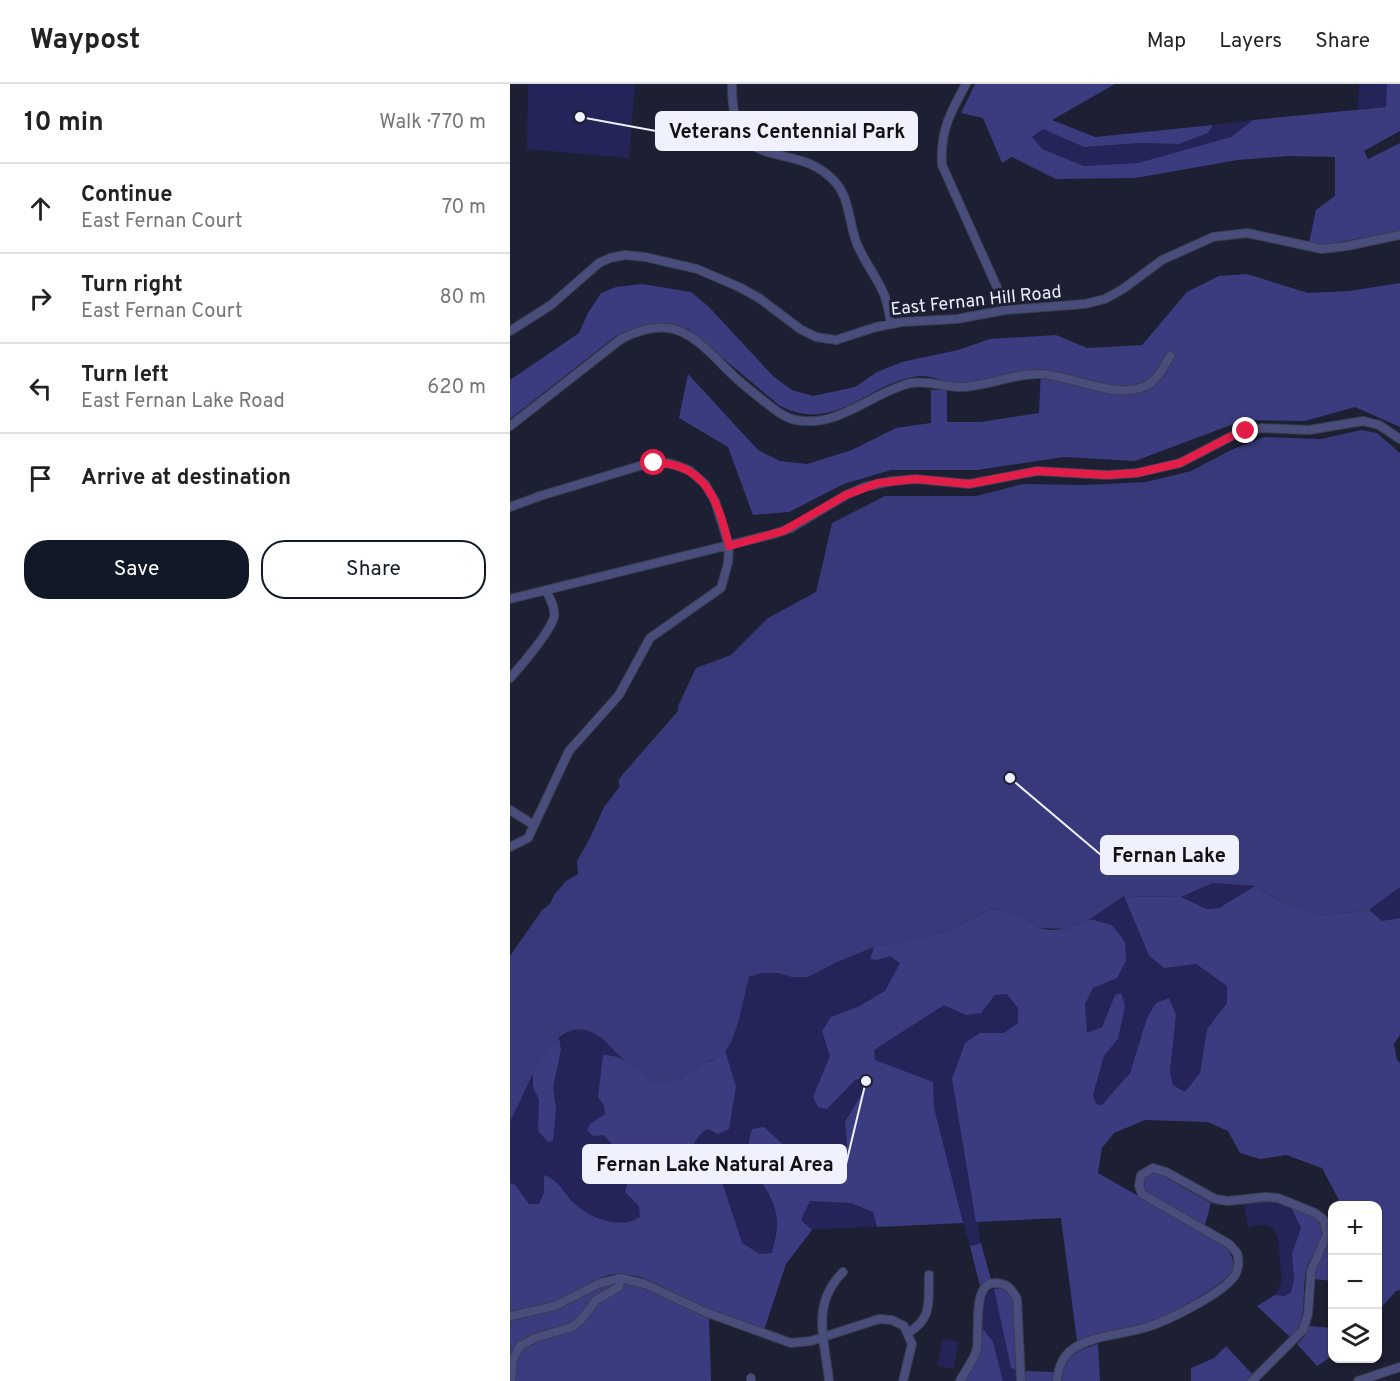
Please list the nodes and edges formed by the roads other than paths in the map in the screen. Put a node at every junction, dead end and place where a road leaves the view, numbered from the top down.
1 (732, 84) edge
2 (966, 84) edge
3 (1400, 235) edge
4 (1005, 310) junction
5 (891, 324) junction
6 (510, 330) edge
7 (1170, 356) dead end
8 (510, 426) edge
9 (1400, 440) edge
10 (510, 507) edge
11 (729, 546) junction
12 (546, 590) junction
13 (510, 599) edge
14 (510, 678) edge
15 (510, 810) edge
16 (534, 825) junction
17 (510, 847) edge
18 (843, 1272) dead end
19 (929, 1275) dead end
20 (621, 1278) junction
21 (510, 1316) edge
22 (908, 1333) junction
23 (824, 1336) junction
24 (1400, 1366) edge
25 (511, 1381) edge
26 (829, 1381) edge
27 (903, 1381) edge
28 (960, 1381) edge
29 (1021, 1381) edge
30 (1057, 1381) edge
31 (1252, 1381) edge
32 (1358, 1381) edge

1 - 5 street
2 - 4 street
3 - 4 street, East Fernan Hill Road
4 - 5 street, East Fernan Hill Road
5 - 6 street, East Fernan Hill Road
7 - 8 street
9 - 11 street
10 - 11 street
11 - 12 street
11 - 16 street
12 - 13 street
12 - 14 street
15 - 16 street
16 - 17 street
18 - 23 street
19 - 22 street
20 - 21 street
20 - 23 street
20 - 25 street
22 - 23 street
22 - 27 street
23 - 26 street
24 - 32 street
28 - 29 street
30 - 31 street

